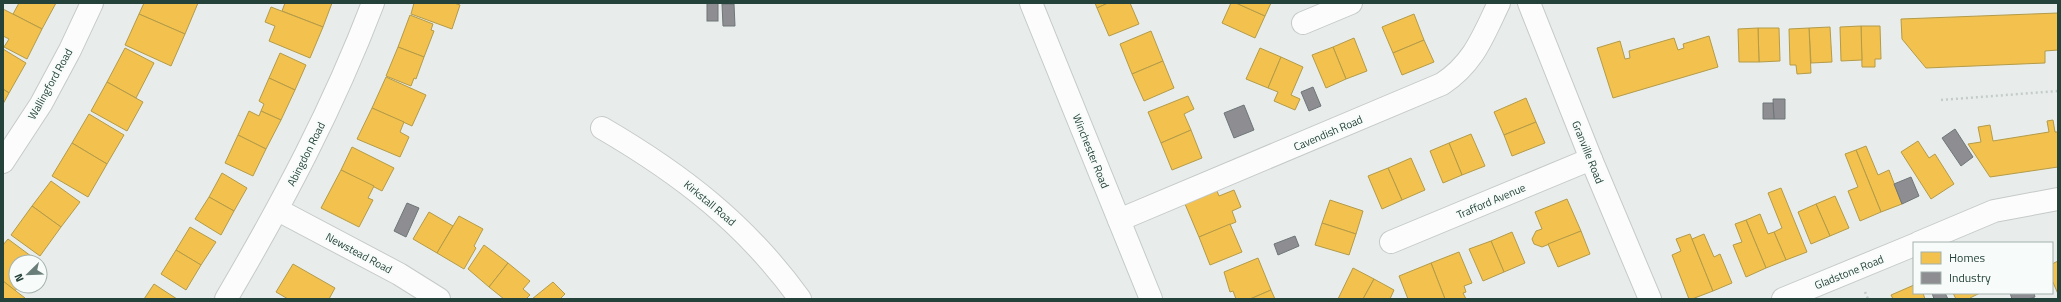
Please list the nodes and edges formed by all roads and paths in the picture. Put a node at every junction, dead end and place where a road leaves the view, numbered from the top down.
1 (92, 3) edge
2 (373, 3) edge
3 (1031, 3) edge
4 (1351, 3) edge
5 (1499, 3) edge
6 (1529, 3) edge
7 (1303, 23) dead end
8 (2058, 91) edge
9 (1941, 100) dead end
10 (602, 128) dead end
11 (1590, 159) junction
12 (3, 162) edge
13 (2058, 199) edge
14 (278, 210) junction
15 (1119, 220) junction
16 (1391, 242) dead end
17 (1920, 242) edge
18 (1913, 245) edge
19 (226, 299) edge
20 (439, 299) edge
21 (800, 299) edge
22 (1151, 299) edge
23 (1650, 299) edge
24 (1783, 299) edge

1 - 12 street, Wallingford Road
2 - 14 street, Abingdon Road
3 - 15 street, Winchester Road
4 - 7 street
5 - 15 street, Cavendish Road
6 - 11 street, Granville Road
8 - 9 path
10 - 21 street, Kirkstall Road
11 - 16 street, Trafford Avenue
11 - 23 street, Granville Road
13 - 17 street
14 - 19 street, Abingdon Road
14 - 20 street, Newstead Road
15 - 22 street, Winchester Road
18 - 24 street, Gladstone Road

